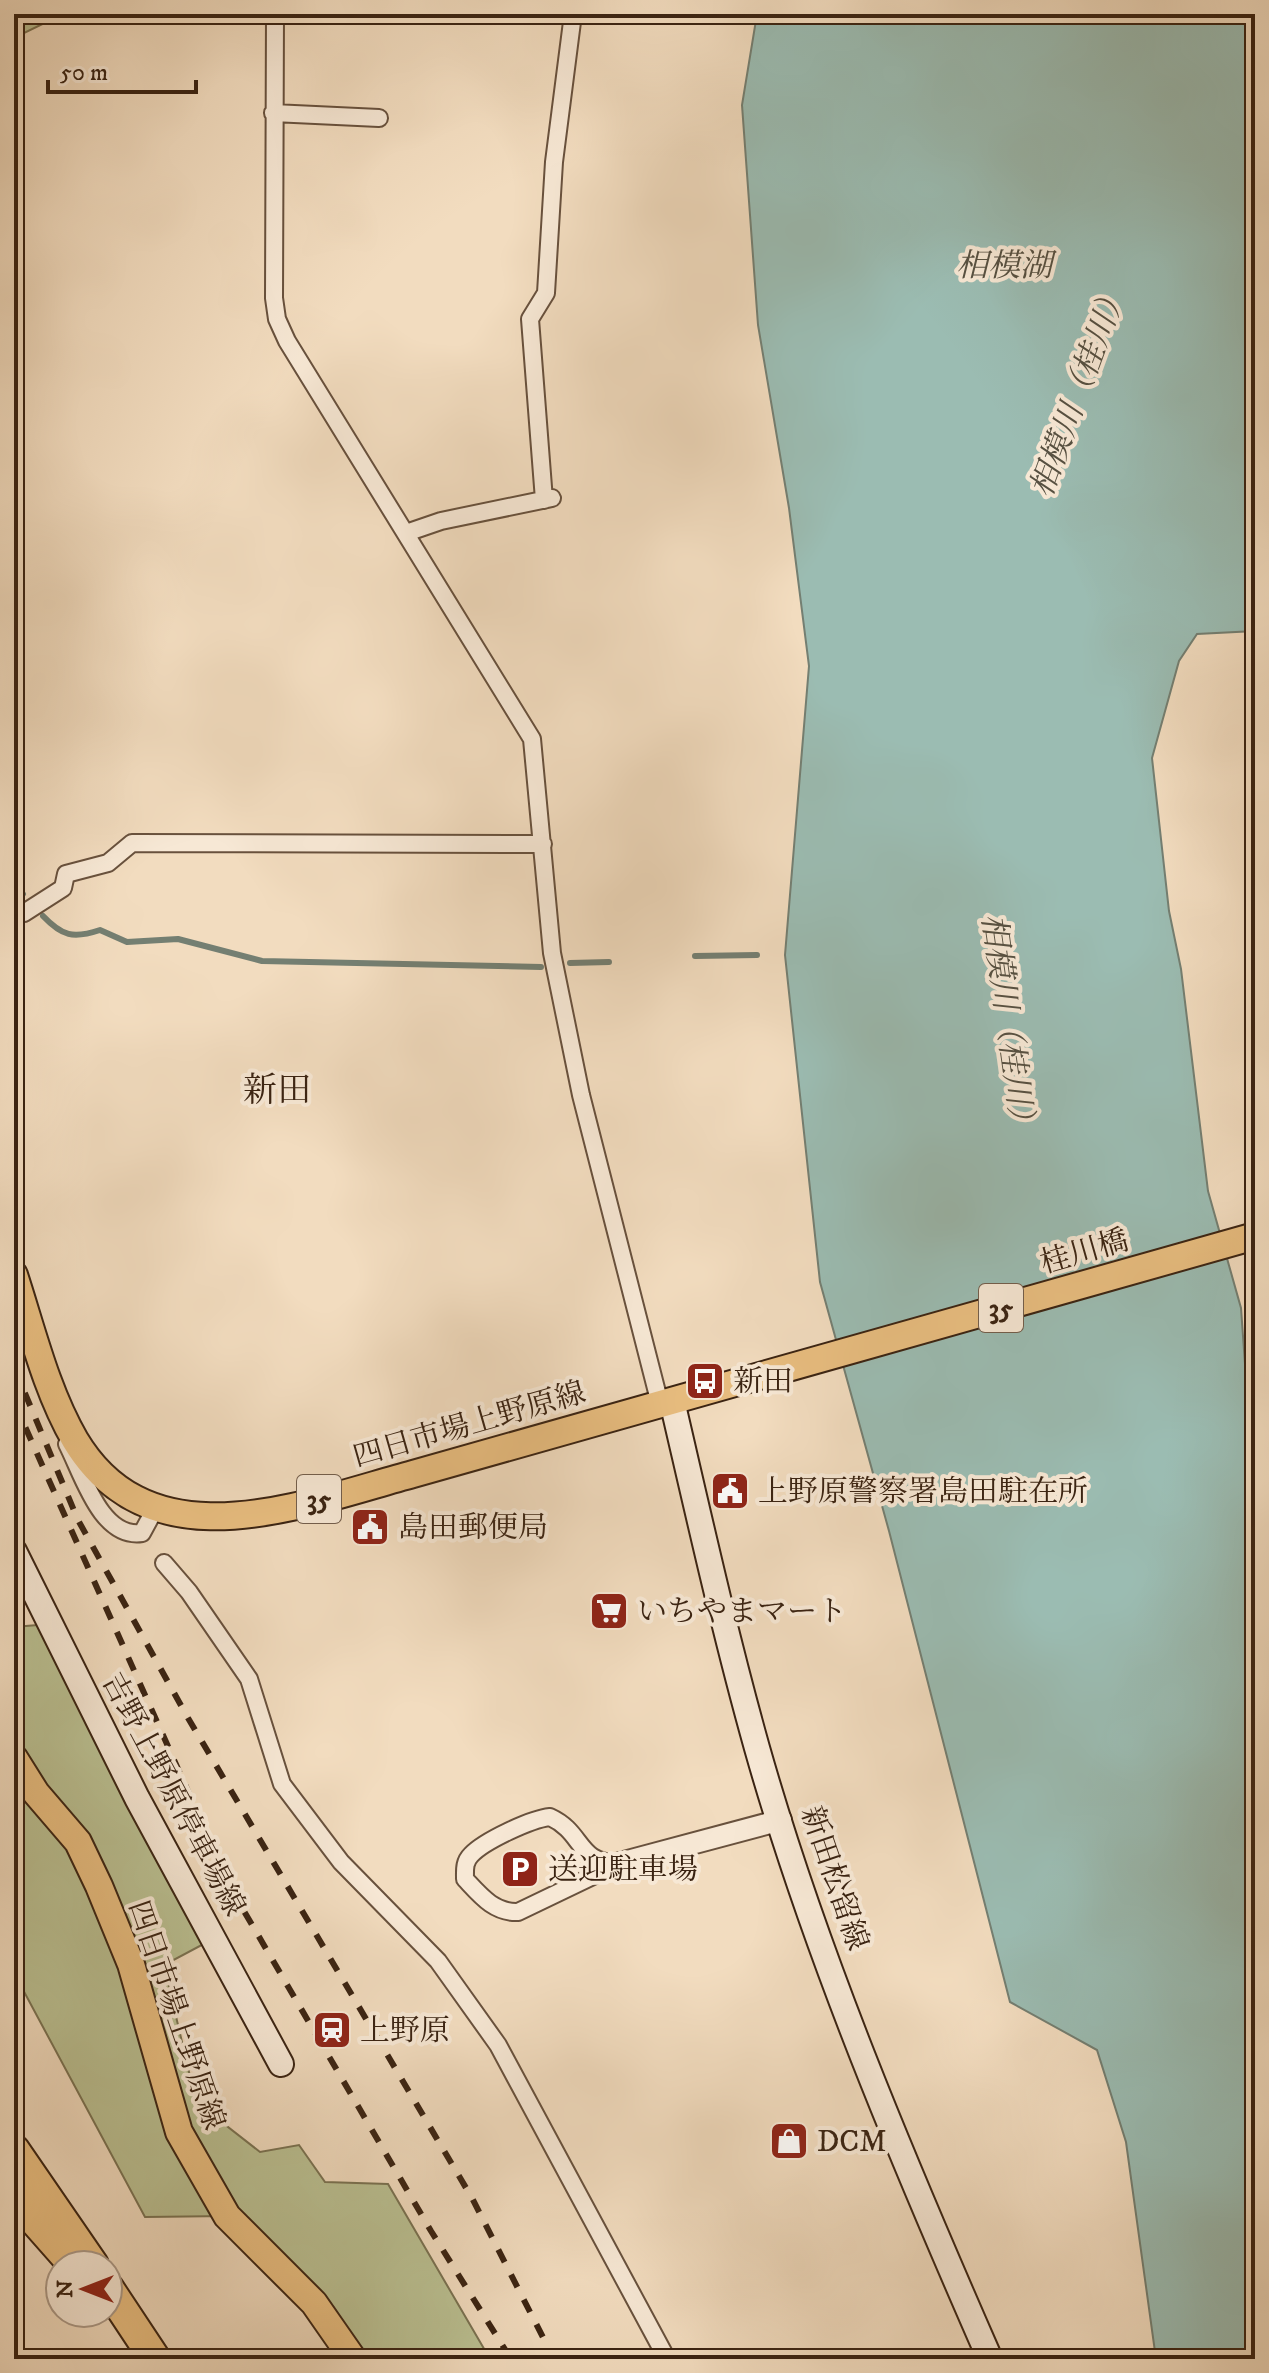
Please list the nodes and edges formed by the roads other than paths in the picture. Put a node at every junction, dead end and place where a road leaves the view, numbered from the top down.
1 (275, 14) edge
2 (573, 14) edge
3 (273, 113) junction
4 (379, 118) dead end
5 (406, 533) junction
6 (543, 844) junction
7 (14, 912) edge
8 (1255, 1236) edge
9 (14, 1275) edge
10 (14, 1318) edge
11 (746, 1380) joint
12 (666, 1402) junction
13 (155, 1509) junction
14 (14, 1551) edge
15 (164, 1563) dead end
16 (14, 1758) edge
17 (781, 1820) junction
18 (620, 1863) junction
19 (281, 2064) dead end
20 (14, 2150) edge
21 (14, 2197) edge
22 (60, 2249) edge
23 (82, 2249) edge
24 (124, 2312) edge
25 (123, 2329) edge
26 (143, 2359) edge
27 (155, 2359) edge
28 (353, 2359) edge
29 (667, 2359) edge
30 (990, 2359) edge

1 - 3 street
2 - 5 street
3 - 4 street
3 - 5 street
5 - 6 street
6 - 7 street
6 - 12 street
8 - 11 main road, 桂川橋 / 35
9 - 13 main road, 四日市場上野原線 / 35
10 - 13 street
11 - 12 main road, 四日市場上野原線 / 35
12 - 13 main road, 四日市場上野原線 / 35
12 - 17 main road, 新田松留線
14 - 19 main road, 吉野上野原停車場線
15 - 29 street
16 - 28 main road, 四日市場上野原線
17 - 18 street
17 - 30 main road, 新田松留線
18 - 18 street
20 - 23 highway
21 - 22 highway
24 - 27 highway
25 - 26 highway

